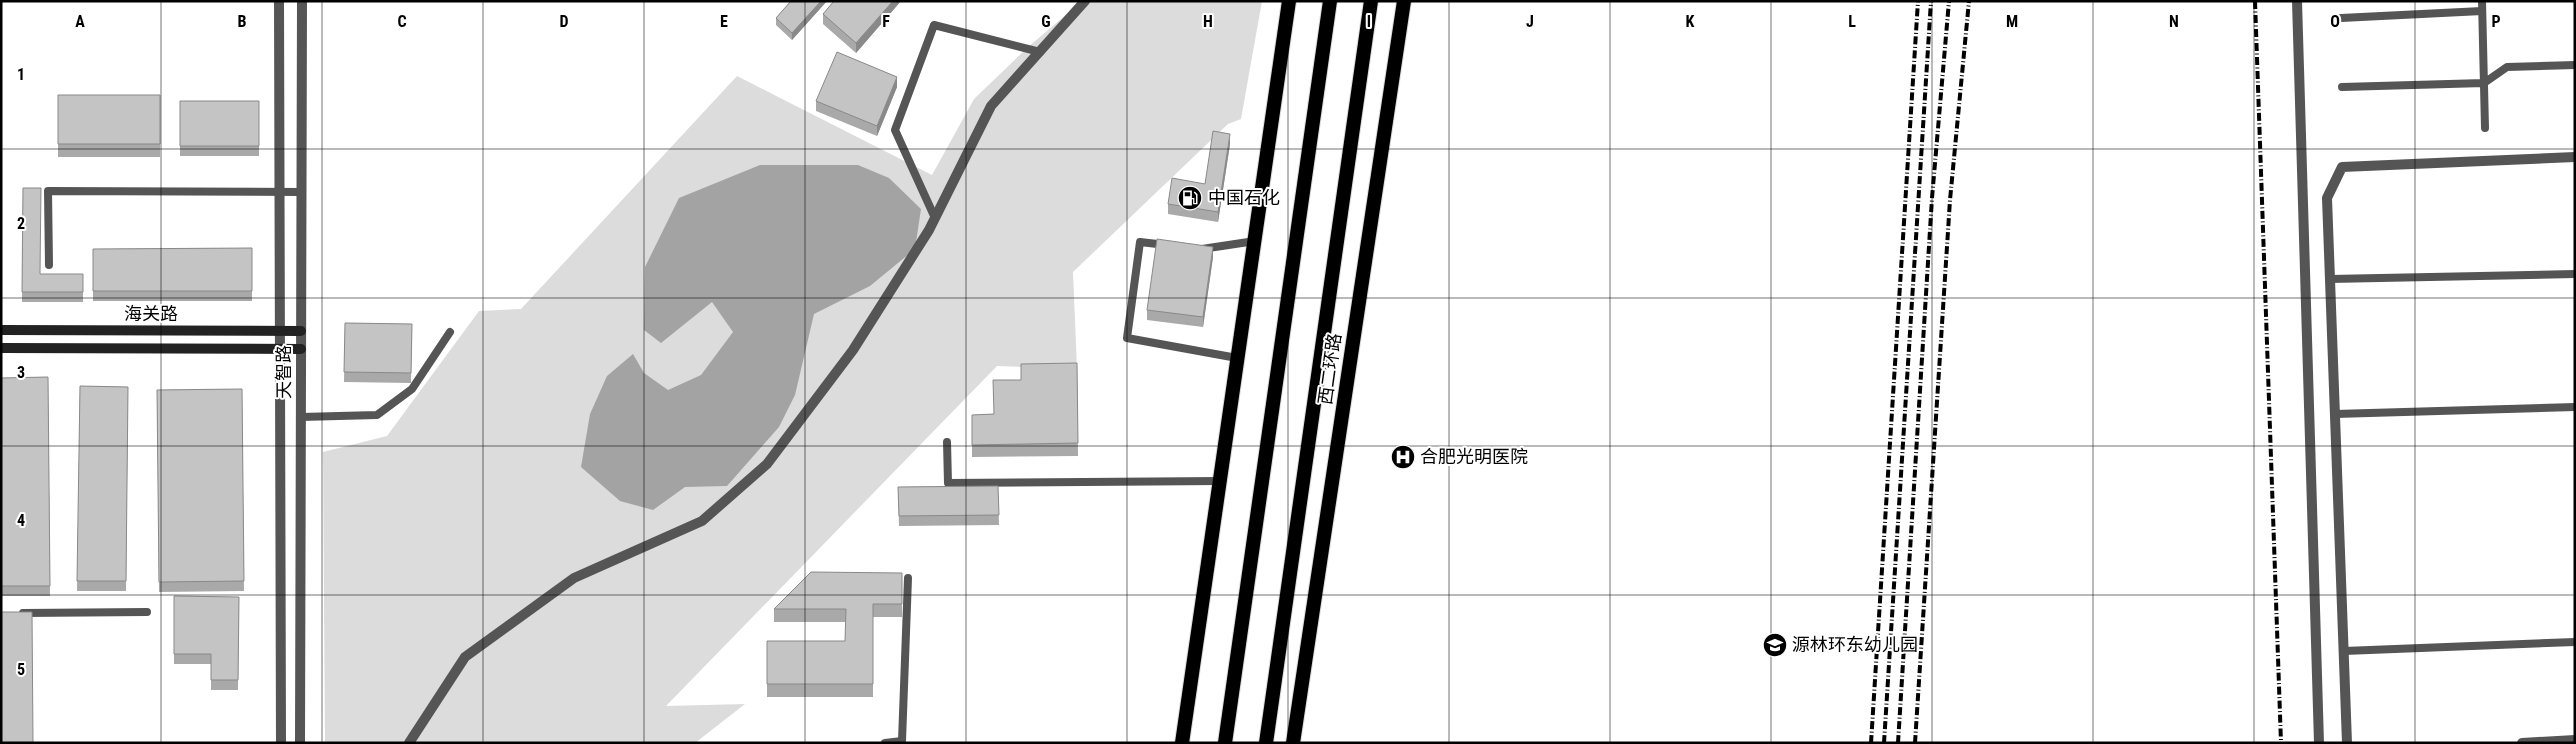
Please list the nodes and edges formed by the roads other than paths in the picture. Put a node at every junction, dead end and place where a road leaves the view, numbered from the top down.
1 (279, 1) edge
2 (302, 1) edge
3 (1085, 1) edge
4 (1289, 1) edge
5 (1330, 1) edge
6 (1371, 1) edge
7 (1404, 1) edge
8 (2297, 1) edge
9 (2482, 1) edge
10 (2482, 11) junction
11 (2341, 18) dead end
12 (1040, 52) junction
13 (2575, 65) edge
14 (2484, 83) junction
15 (2342, 87) dead end
16 (2485, 128) dead end
17 (2575, 157) edge
18 (280, 191) junction
19 (301, 192) junction
20 (935, 218) junction
21 (1254, 241) junction
22 (1179, 246) edge
23 (1188, 247) edge
24 (48, 265) dead end
25 (2575, 274) edge
26 (2330, 279) junction
27 (1, 330) edge
28 (281, 331) junction
29 (300, 331) junction
30 (450, 332) dead end
31 (1, 348) edge
32 (281, 349) junction
33 (300, 349) junction
34 (1237, 358) junction
35 (2575, 407) edge
36 (2335, 414) junction
37 (300, 417) junction
38 (947, 442) dead end
39 (1220, 481) junction
40 (908, 578) dead end
41 (147, 612) dead end
42 (11, 613) edge
43 (2575, 642) edge
44 (2344, 651) junction
45 (2575, 740) edge
46 (281, 743) edge
47 (300, 743) edge
48 (410, 743) edge
49 (885, 743) edge
50 (1182, 743) edge
51 (1225, 743) edge
52 (1266, 743) edge
53 (1293, 743) edge
54 (2319, 743) edge
55 (2347, 743) edge
56 (2522, 743) edge
57 (2529, 743) edge

1 - 18 street, 天智路
2 - 19 street, 天智路
3 - 12 street
4 - 21 highway
5 - 51 highway
6 - 52 highway, 西二环路
7 - 53 highway, 西二环路
8 - 54 street
9 - 10 lane
10 - 11 lane
10 - 14 lane
12 - 20 street
12 - 20 lane
13 - 14 lane
14 - 15 lane
14 - 16 lane
17 - 26 street
18 - 19 lane
18 - 24 lane
18 - 28 street, 天智路
19 - 29 street, 天智路
20 - 48 street
21 - 23 lane
21 - 34 highway
22 - 34 lane
25 - 26 lane
26 - 36 street
27 - 28 main road, 海关路
28 - 29 main road, 海关路
28 - 32 street, 天智路
29 - 33 street, 天智路
30 - 37 lane
31 - 32 main road, 海关路
32 - 33 main road, 海关路
32 - 46 street, 天智路
33 - 37 street, 天智路
34 - 39 highway
35 - 36 lane
36 - 44 street
37 - 47 street, 天智路
38 - 39 lane
39 - 50 highway
40 - 49 lane
41 - 42 lane
43 - 44 lane
44 - 55 street
45 - 57 street
56 - 57 street

